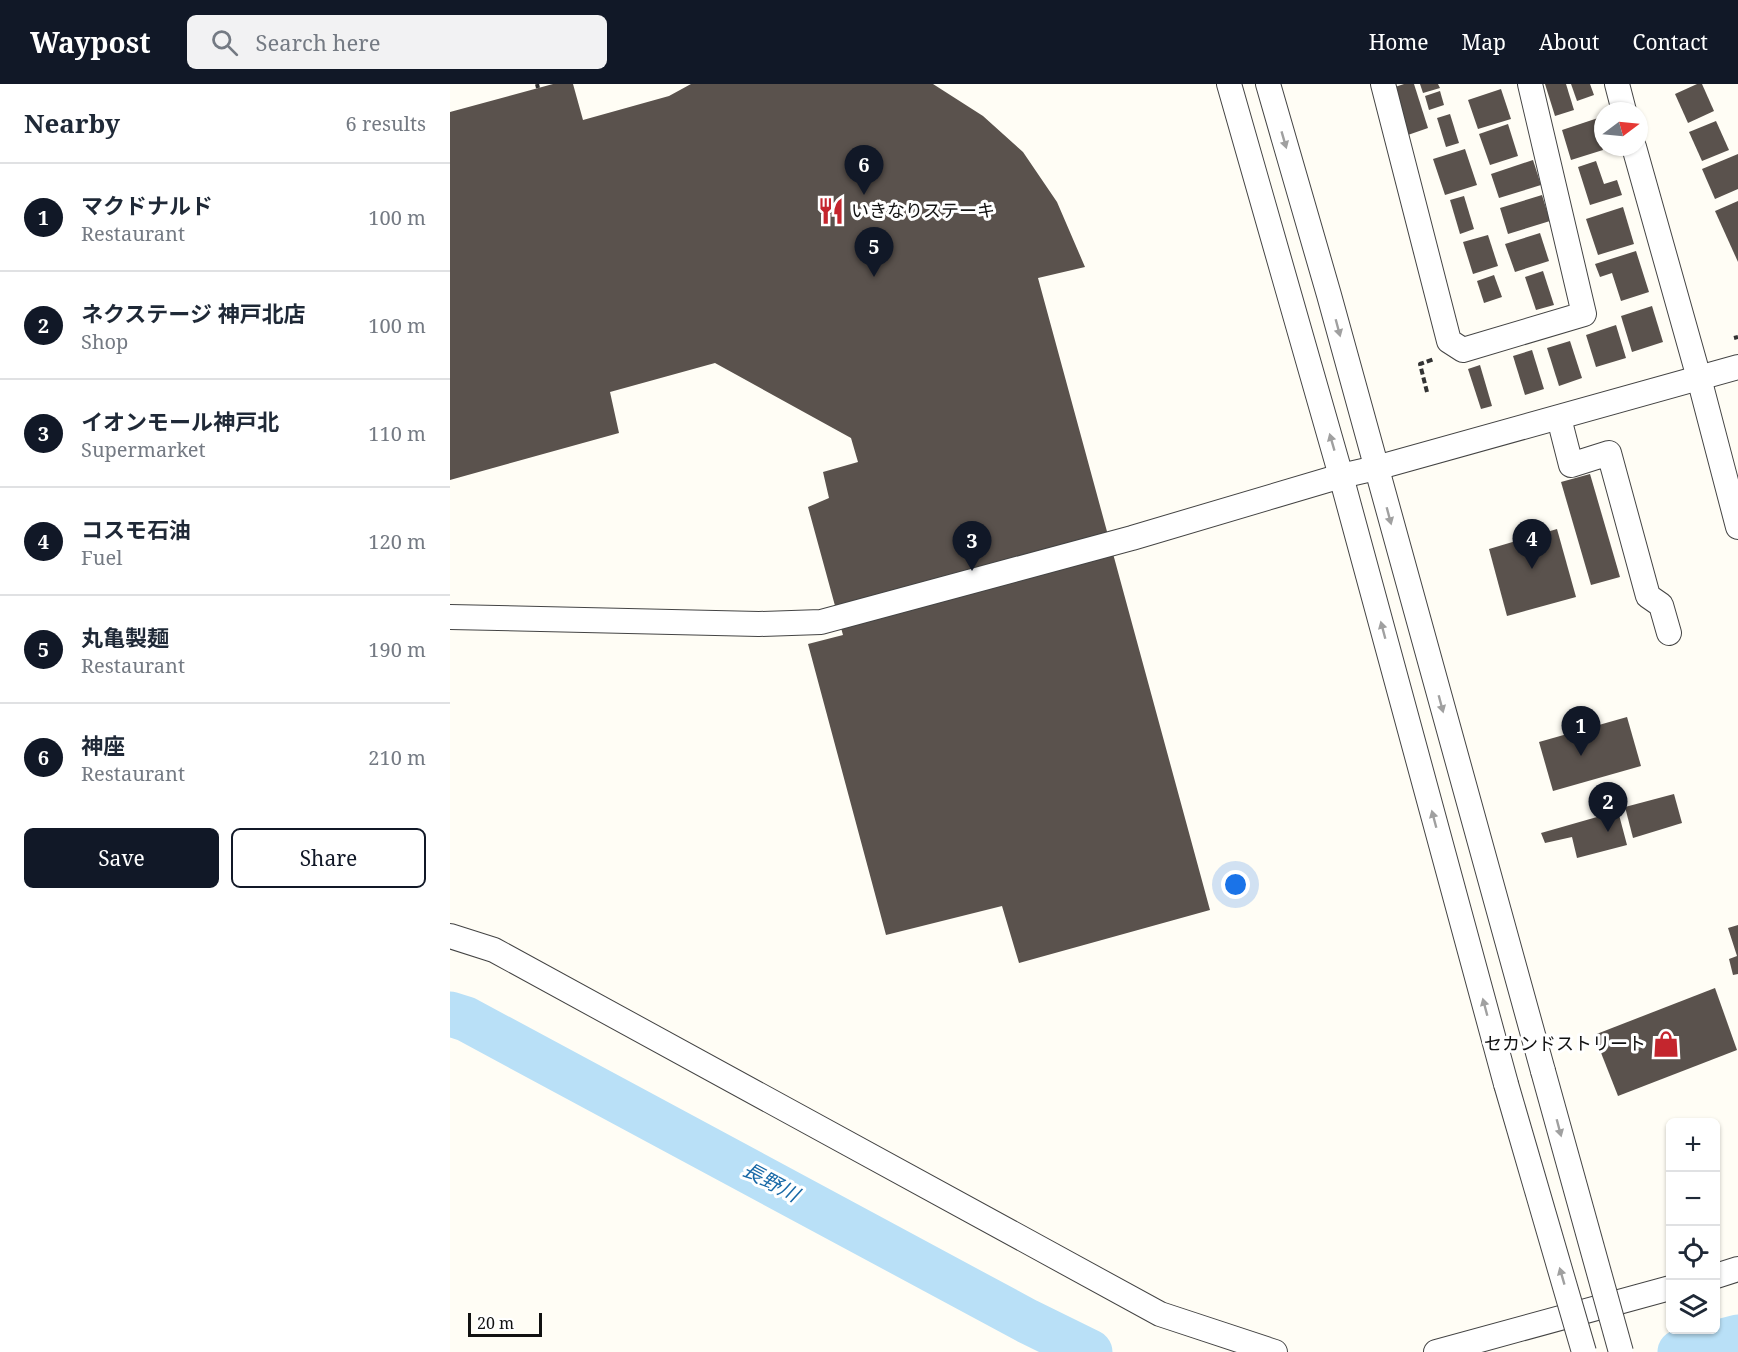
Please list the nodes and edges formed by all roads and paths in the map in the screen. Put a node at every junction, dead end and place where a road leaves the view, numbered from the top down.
1 (1229, 84) edge
2 (1268, 84) edge
3 (1383, 84) edge
4 (1530, 84) edge
5 (1617, 84) edge
6 (1622, 102) edge
7 (1637, 156) edge
8 (1463, 350) junction
9 (1738, 367) edge
10 (1699, 378) junction
11 (1427, 392) dead end
12 (1559, 418) junction
13 (1376, 468) junction
14 (1341, 476) junction
15 (1732, 480) edge
16 (1738, 527) edge
17 (450, 617) edge
18 (1670, 633) dead end
19 (450, 936) edge
20 (1738, 1269) edge
21 (1720, 1275) edge
22 (1666, 1289) edge
23 (1275, 1352) edge
24 (1436, 1352) edge
25 (1584, 1352) edge
26 (1621, 1352) edge

14 -> 1 street
2 -> 13 street
3 - 8 street
4 - 8 street
5 - 6 street
7 - 10 street
8 - 11 path
9 - 10 street
10 - 12 street
10 - 15 street
12 - 13 street
12 - 18 street
13 - 14 street
13 -> 26 street, bridge
14 - 17 street
25 -> 14 street, bridge
15 - 16 street
19 - 23 street
20 - 21 street
22 - 24 street

